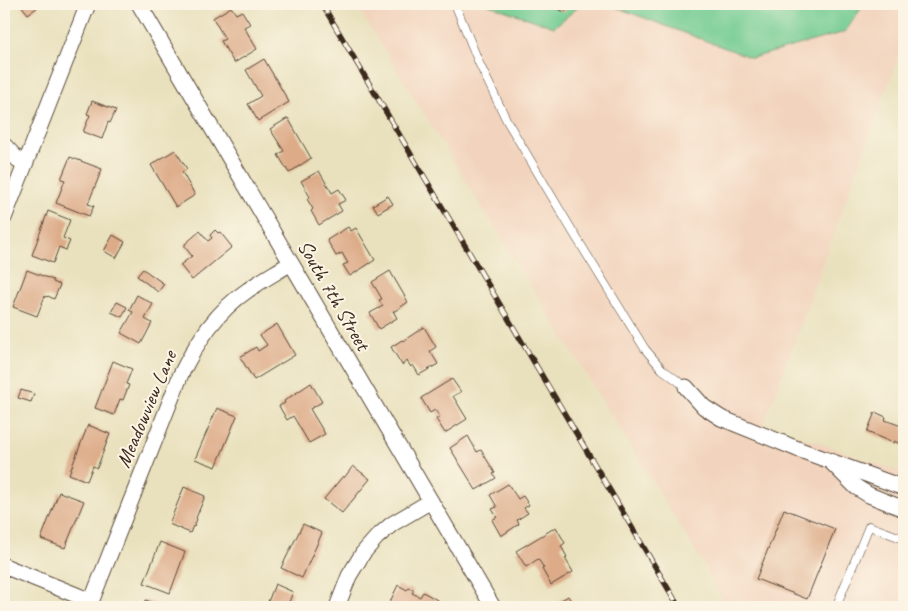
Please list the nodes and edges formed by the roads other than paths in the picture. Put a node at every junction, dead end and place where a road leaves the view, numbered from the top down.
1 (88, 4) edge
2 (138, 4) edge
3 (455, 4) edge
4 (4, 145) edge
5 (24, 166) junction
6 (4, 218) edge
7 (291, 263) junction
8 (686, 387) joint
9 (829, 460) junction
10 (904, 488) edge
11 (431, 501) junction
12 (904, 509) edge
13 (904, 539) edge
14 (4, 566) edge
15 (90, 604) edge
16 (337, 607) edge
17 (494, 607) edge
18 (836, 607) edge

1 - 5 street
2 - 7 street, South 7th Street
3 - 8 lane
4 - 5 street
5 - 6 street
7 - 11 street, South 7th Street
7 - 15 street, Meadowview Lane
8 - 9 street
9 - 10 street
9 - 12 street
11 - 16 street
11 - 17 street, South 7th Street
13 - 18 lane
14 - 15 street

